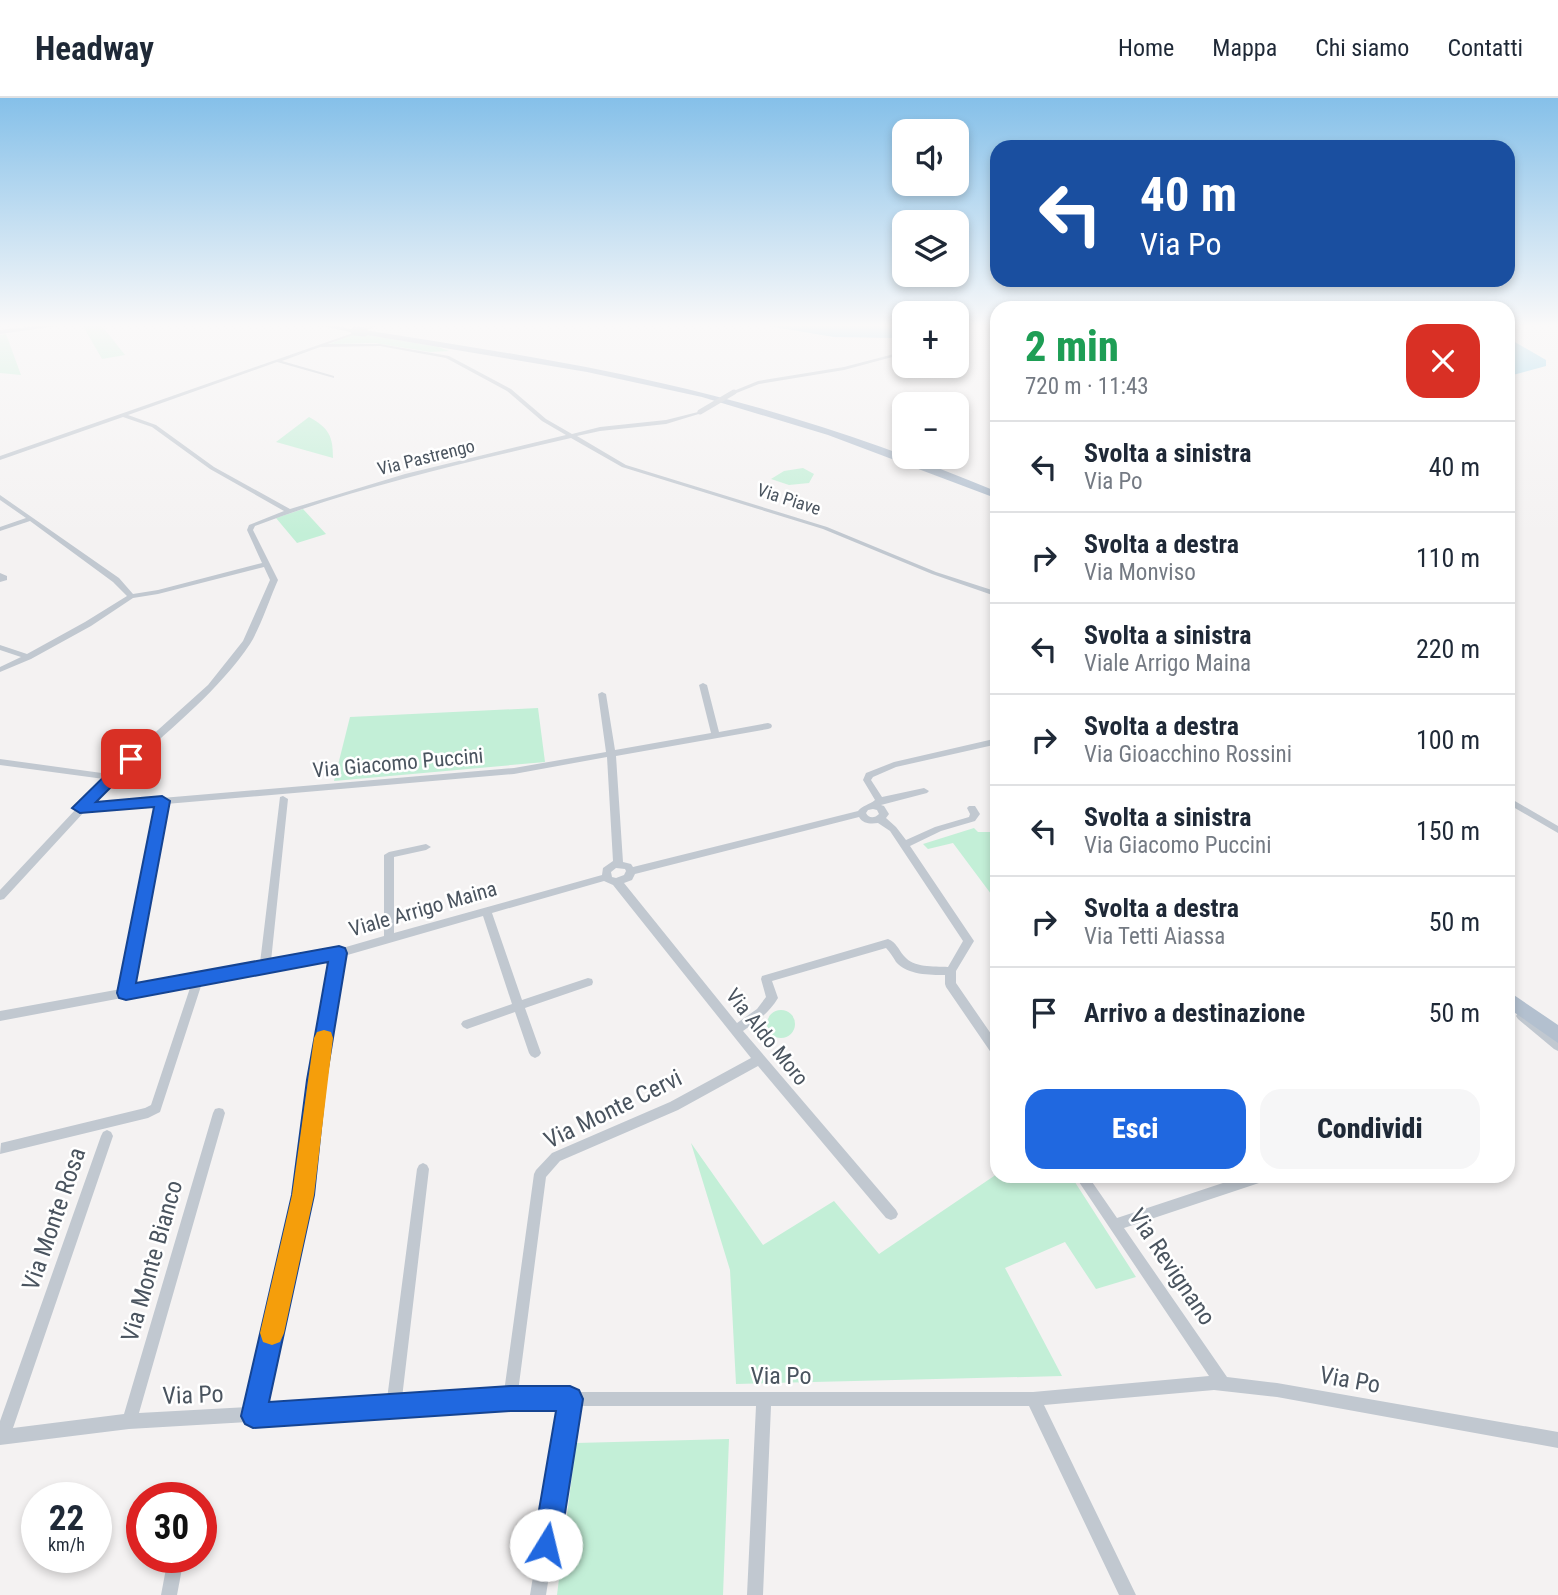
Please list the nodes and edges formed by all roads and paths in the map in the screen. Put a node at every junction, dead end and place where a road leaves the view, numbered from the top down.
1 (177, 396) edge
2 (516, 396) edge
3 (702, 396) edge
4 (727, 396) edge
5 (123, 415) junction
6 (571, 435) junction
7 (0, 458) edge
8 (990, 493) edge
9 (0, 497) edge
10 (289, 511) junction
11 (30, 519) junction
12 (0, 529) edge
13 (266, 564) junction
14 (990, 593) edge
15 (131, 596) junction
16 (0, 647) edge
17 (28, 657) junction
18 (0, 670) edge
19 (702, 685) dead end
20 (602, 694) dead end
21 (768, 726) dead end
22 (716, 735) junction
23 (990, 743) edge
24 (611, 754) junction
25 (5, 762) edge
26 (0, 773) edge
27 (111, 777) junction
28 (923, 791) dead end
29 (283, 799) dead end
30 (162, 801) junction
31 (876, 804) junction
32 (1515, 804) edge
33 (80, 808) junction
34 (972, 808) dead end
35 (861, 813) junction
36 (880, 819) junction
37 (1558, 830) edge
38 (904, 845) junction
39 (426, 847) dead end
40 (618, 863) junction
41 (631, 870) junction
42 (612, 879) junction
43 (0, 896) edge
44 (486, 911) junction
45 (389, 939) junction
46 (339, 953) junction
47 (265, 967) junction
48 (951, 971) junction
49 (198, 979) junction
50 (588, 982) dead end
51 (126, 993) junction
52 (1515, 1003) edge
53 (520, 1006) junction
54 (1515, 1010) edge
55 (0, 1016) edge
56 (467, 1024) dead end
57 (736, 1030) junction
58 (1558, 1035) edge
59 (990, 1042) edge
60 (1558, 1046) edge
61 (534, 1053) dead end
62 (759, 1059) junction
63 (219, 1113) dead end
64 (107, 1136) dead end
65 (1, 1149) edge
66 (423, 1169) dead end
67 (1086, 1183) edge
68 (1241, 1183) edge
69 (891, 1214) dead end
70 (1115, 1225) junction
71 (1224, 1385) junction
72 (510, 1399) junction
73 (570, 1399) junction
74 (764, 1399) junction
75 (1033, 1399) junction
76 (394, 1406) junction
77 (253, 1416) junction
78 (130, 1421) junction
79 (1, 1437) edge
80 (1558, 1440) edge
81 (173, 1573) edge
82 (169, 1595) edge
83 (538, 1595) edge
84 (755, 1595) edge
85 (1128, 1595) edge

1 - 5 street
2 - 6 street, Via Piave
3 - 8 main road
4 - 6 street, Via Pastrengo, bridge
5 - 7 street
5 - 10 street
6 - 10 street, Via Pastrengo
6 - 14 street, Via Piave
9 - 11 street
10 - 13 street, Via Pastrengo
11 - 12 street
11 - 15 street
13 - 15 street
13 - 27 street
15 - 17 street
16 - 17 street
17 - 18 street
19 - 22 street
20 - 24 street
21 - 22 street, Via Giacomo Puccini
22 - 24 street, Via Giacomo Puccini
23 - 31 street
24 - 30 street, Via Giacomo Puccini
24 - 40 street
25 - 26 street
25 - 27 street
27 - 33 street
28 - 31 street
29 - 47 street
30 - 33 street, Via Giacomo Puccini
30 - 51 street
31 - 35 street
31 - 36 street
32 - 37 street
33 - 43 street
34 - 38 street
35 - 36 street
35 - 41 street
36 - 38 street
38 - 48 street
39 - 45 street
40 - 41 street
40 - 42 street
41 - 42 street
42 - 44 street, Viale Arrigo Maina
42 - 57 street, Via Aldo Moro
44 - 45 street, Viale Arrigo Maina
44 - 53 street
45 - 46 street, Viale Arrigo Maina
46 - 47 street, Viale Arrigo Maina
46 - 77 street
47 - 49 street, Viale Arrigo Maina
48 - 57 street
48 - 59 street
49 - 51 street, Viale Arrigo Maina
49 - 65 street
50 - 53 street
51 - 55 street, Viale Arrigo Maina
52 - 58 main road
53 - 56 street
53 - 61 street
54 - 60 street
57 - 62 street, Via Aldo Moro
62 - 69 street, Via Aldo Moro
62 - 72 street, Via Monte Cervi
63 - 78 street, Via Monte Bianco
64 - 79 street, Via Monte Rosa
66 - 76 street
67 - 70 street, Via Revignano
68 - 70 street
70 - 71 street, Via Revignano
71 - 75 street, Via Po
71 - 80 street, Via Po
72 - 73 street, Via Po
72 - 76 street, Via Po
73 - 74 street, Via Po
73 - 83 street
74 - 75 street, Via Po
74 - 84 street
75 - 85 street
76 - 77 street, Via Po
77 - 78 street, Via Po
78 - 79 street, Via Po
81 - 82 street

